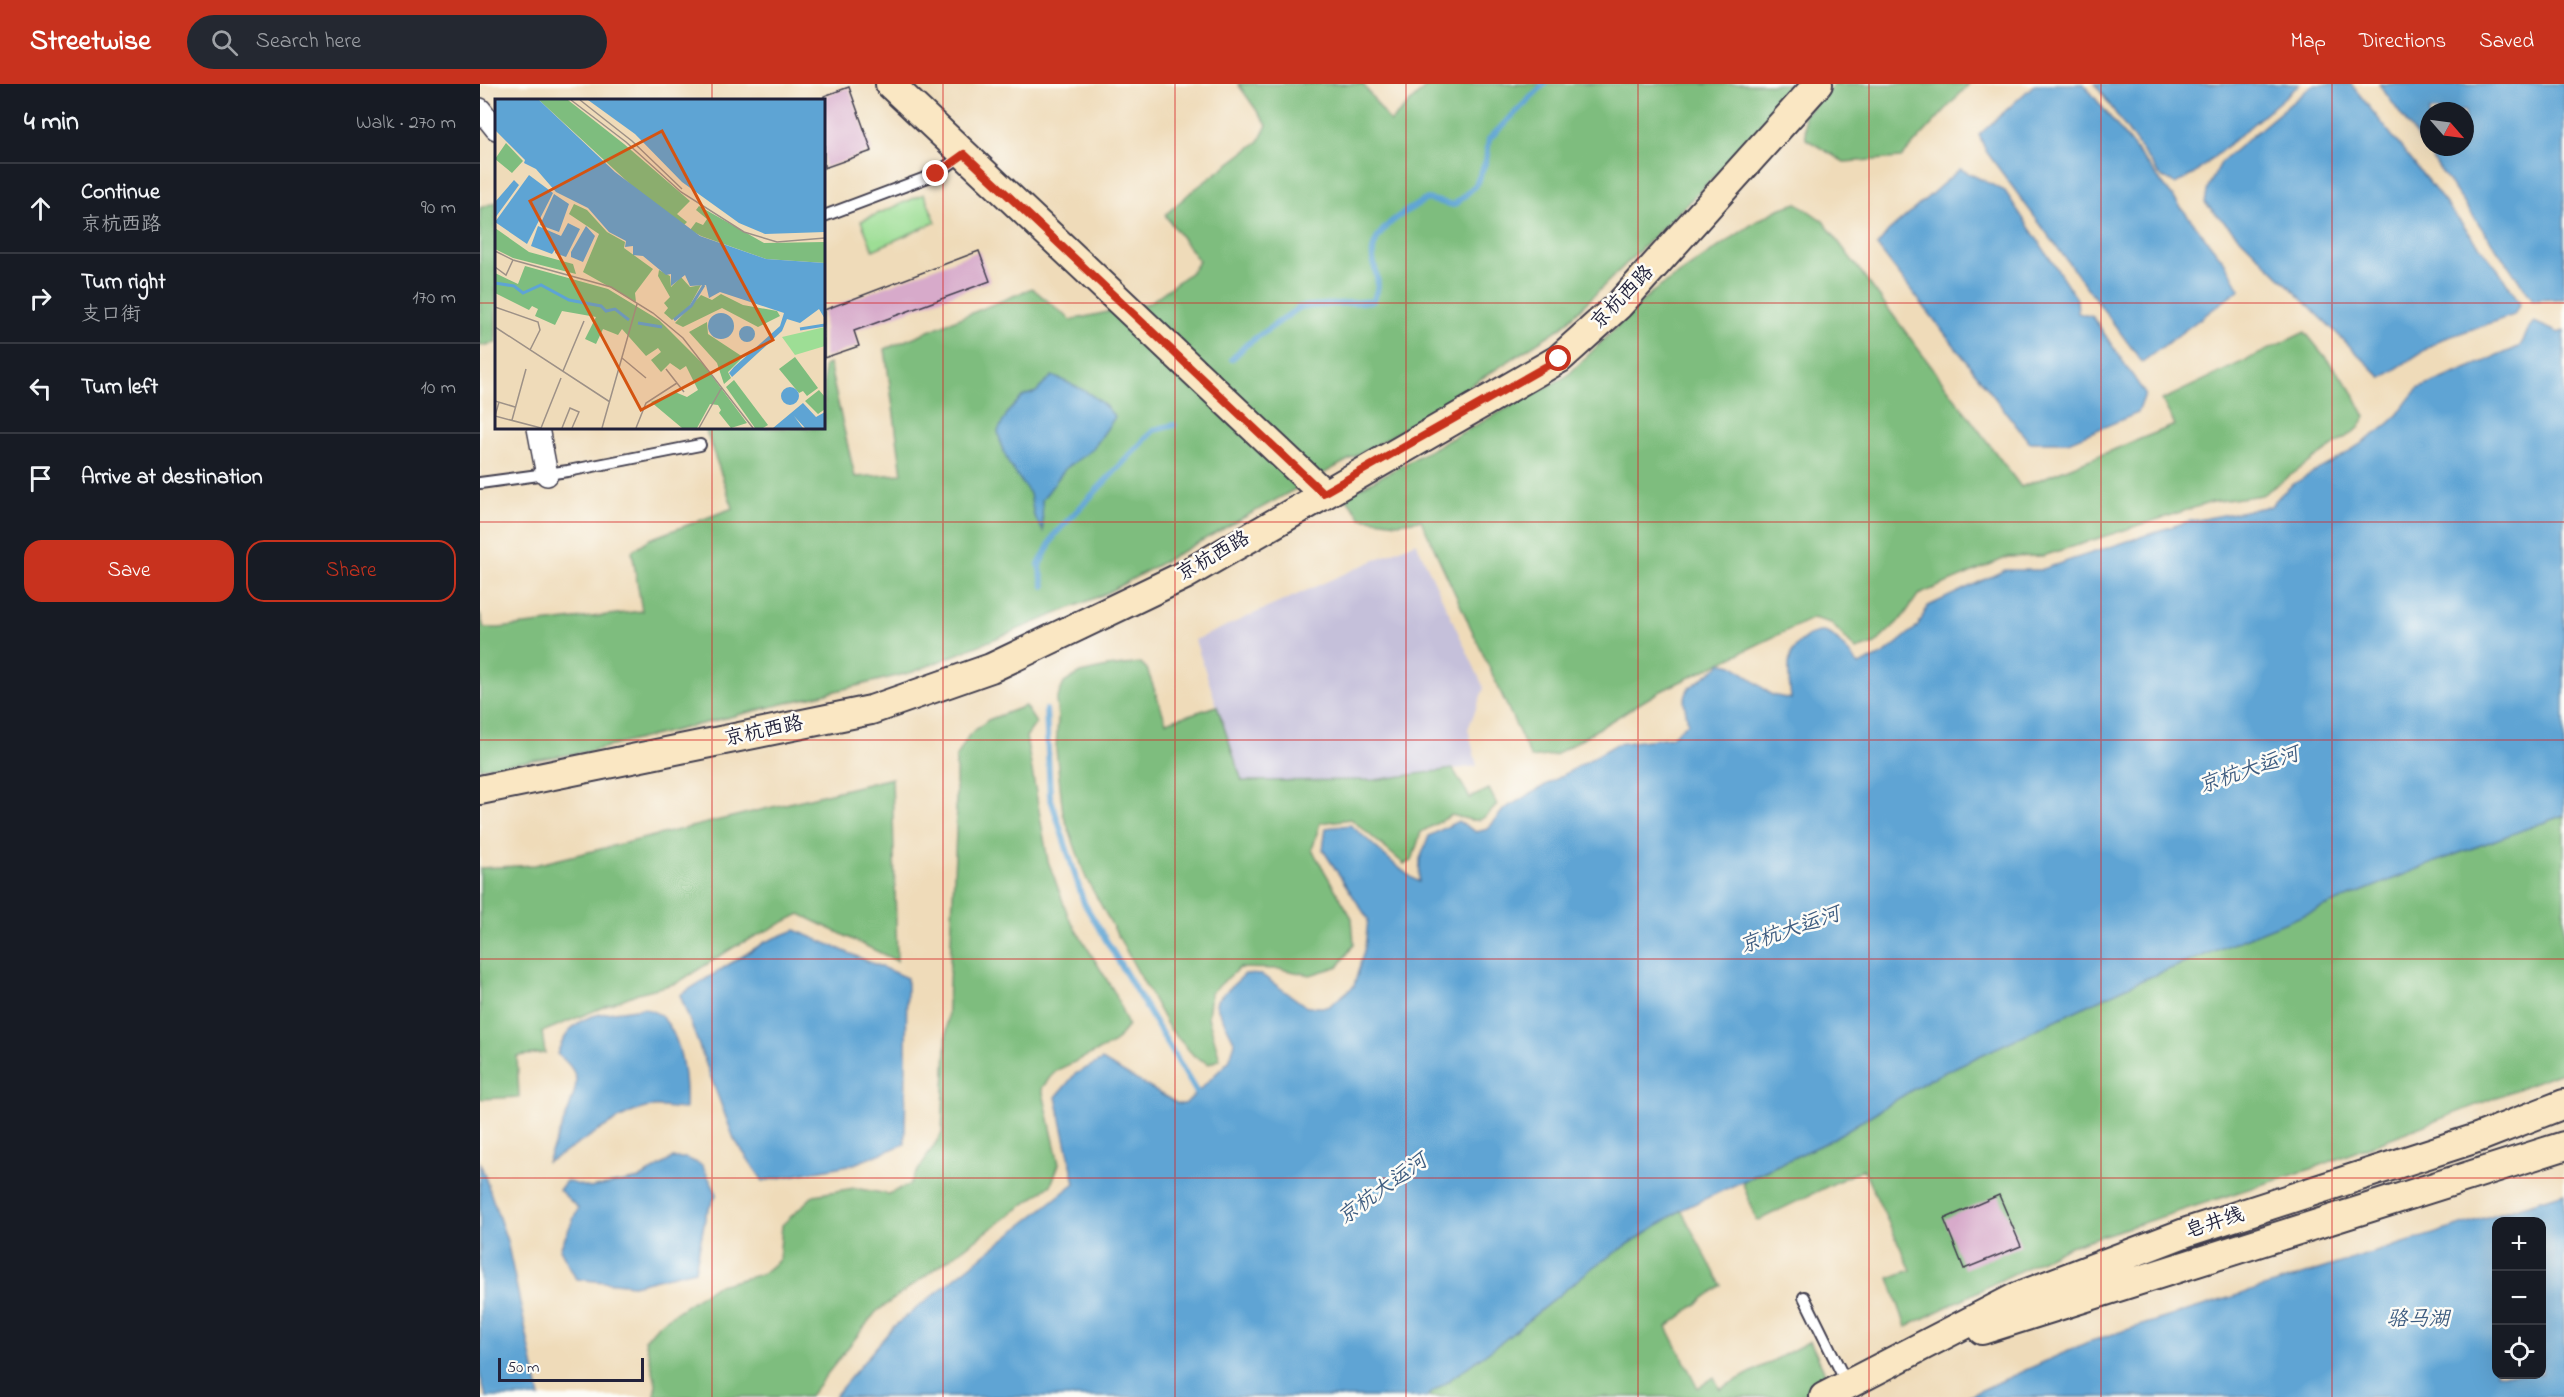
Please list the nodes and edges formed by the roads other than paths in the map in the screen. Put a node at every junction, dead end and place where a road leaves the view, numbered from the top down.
1 (890, 84) edge
2 (1818, 84) edge
3 (480, 109) edge
4 (495, 128) edge
5 (964, 154) junction
6 (825, 216) edge
7 (538, 429) edge
8 (700, 445) dead end
9 (547, 475) junction
10 (480, 483) edge
11 (1323, 493) junction
12 (480, 790) edge
13 (2564, 1104) edge
14 (2564, 1146) edge
15 (1804, 1297) dead end
16 (1876, 1368) junction
17 (1835, 1390) edge

1 - 5 street
2 - 11 street, 京杭西路
3 - 4 street
5 - 6 lane
5 - 11 street
7 - 9 street
8 - 9 lane
9 - 10 lane
11 - 12 street, 京杭西路
13 - 16 street, 皂井线
14 - 16 street, 皂井线
15 - 17 lane
16 - 17 street, 皂井线

